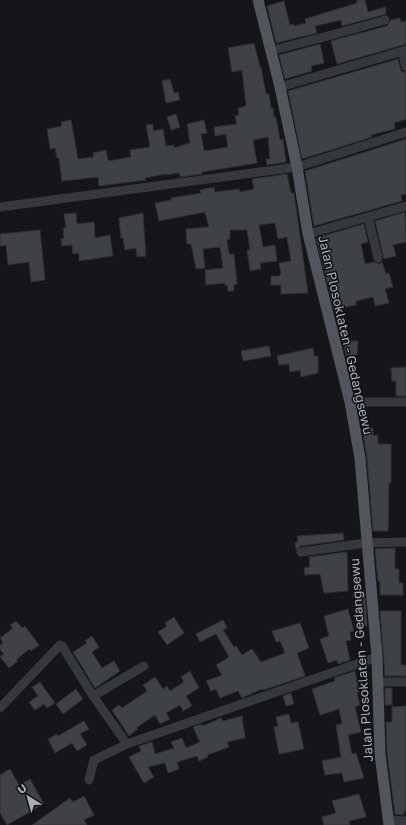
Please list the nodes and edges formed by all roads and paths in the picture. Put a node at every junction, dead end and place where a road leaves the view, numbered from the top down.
1 (258, 0) edge
2 (385, 20) dead end
3 (270, 51) junction
4 (404, 51) edge
5 (406, 67) edge
6 (280, 87) junction
7 (406, 132) edge
8 (297, 166) junction
9 (406, 206) edge
10 (0, 207) edge
11 (368, 217) junction
12 (308, 234) junction
13 (378, 258) dead end
14 (350, 402) junction
15 (406, 402) edge
16 (406, 542) edge
17 (366, 543) junction
18 (301, 552) dead end
19 (377, 657) junction
20 (144, 666) dead end
21 (378, 682) junction
22 (406, 682) edge
23 (93, 696) junction
24 (0, 708) edge
25 (127, 744) junction
26 (89, 780) dead end
27 (406, 821) edge
28 (389, 823) edge

1 - 3 main road, Jalan Plosoklaten - Gedangsewu
2 - 3 street
3 - 6 main road, Jalan Plosoklaten - Gedangsewu
4 - 5 street
4 - 6 street
6 - 8 main road, Jalan Plosoklaten - Gedangsewu
7 - 8 street
8 - 10 street
8 - 12 main road, Jalan Plosoklaten - Gedangsewu
9 - 11 street
11 - 12 street
11 - 13 street
12 - 14 main road, Jalan Plosoklaten - Gedangsewu
14 - 15 street
14 - 17 main road, Jalan Plosoklaten - Gedangsewu
16 - 17 street
17 - 18 street
17 - 19 main road, Jalan Plosoklaten - Gedangsewu
19 - 21 main road, Jalan Plosoklaten - Gedangsewu
19 - 25 street
20 - 23 street
21 - 22 street
21 - 28 main road, Jalan Plosoklaten - Gedangsewu
23 - 24 street
23 - 25 street
25 - 26 street
27 - 28 street

